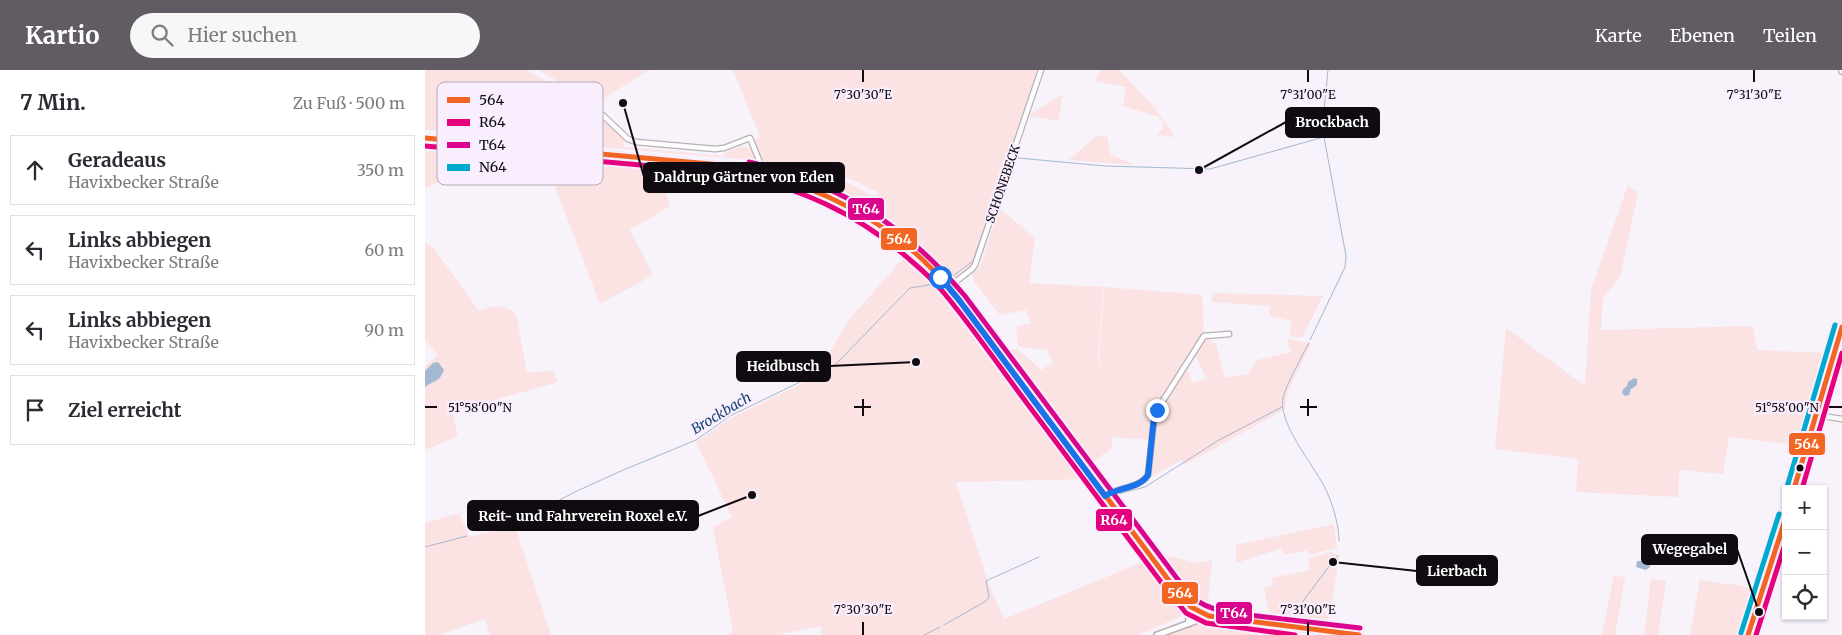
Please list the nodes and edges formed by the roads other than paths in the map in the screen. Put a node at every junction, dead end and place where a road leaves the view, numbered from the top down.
1 (1041, 70) edge
2 (603, 115) edge
3 (603, 154) edge
4 (760, 171) junction
5 (949, 287) junction
6 (1842, 327) edge
7 (1229, 334) dead end
8 (1816, 416) junction
9 (1842, 419) edge
10 (1795, 485) edge
11 (1105, 496) junction
12 (1782, 529) edge
13 (1191, 607) junction
14 (1209, 616) junction
15 (1188, 624) junction
16 (1157, 635) edge
17 (1359, 635) edge
18 (1749, 635) edge

1 - 5 street, SCHONEBECK
2 - 4 street
3 - 4 main road
4 - 5 main road
5 - 11 main road
6 - 8 main road
7 - 11 street
8 - 9 street
8 - 10 main road
11 - 13 main road
12 - 18 main road
13 - 14 main road
13 - 15 street
14 - 15 street
14 - 17 main road
15 - 16 street

